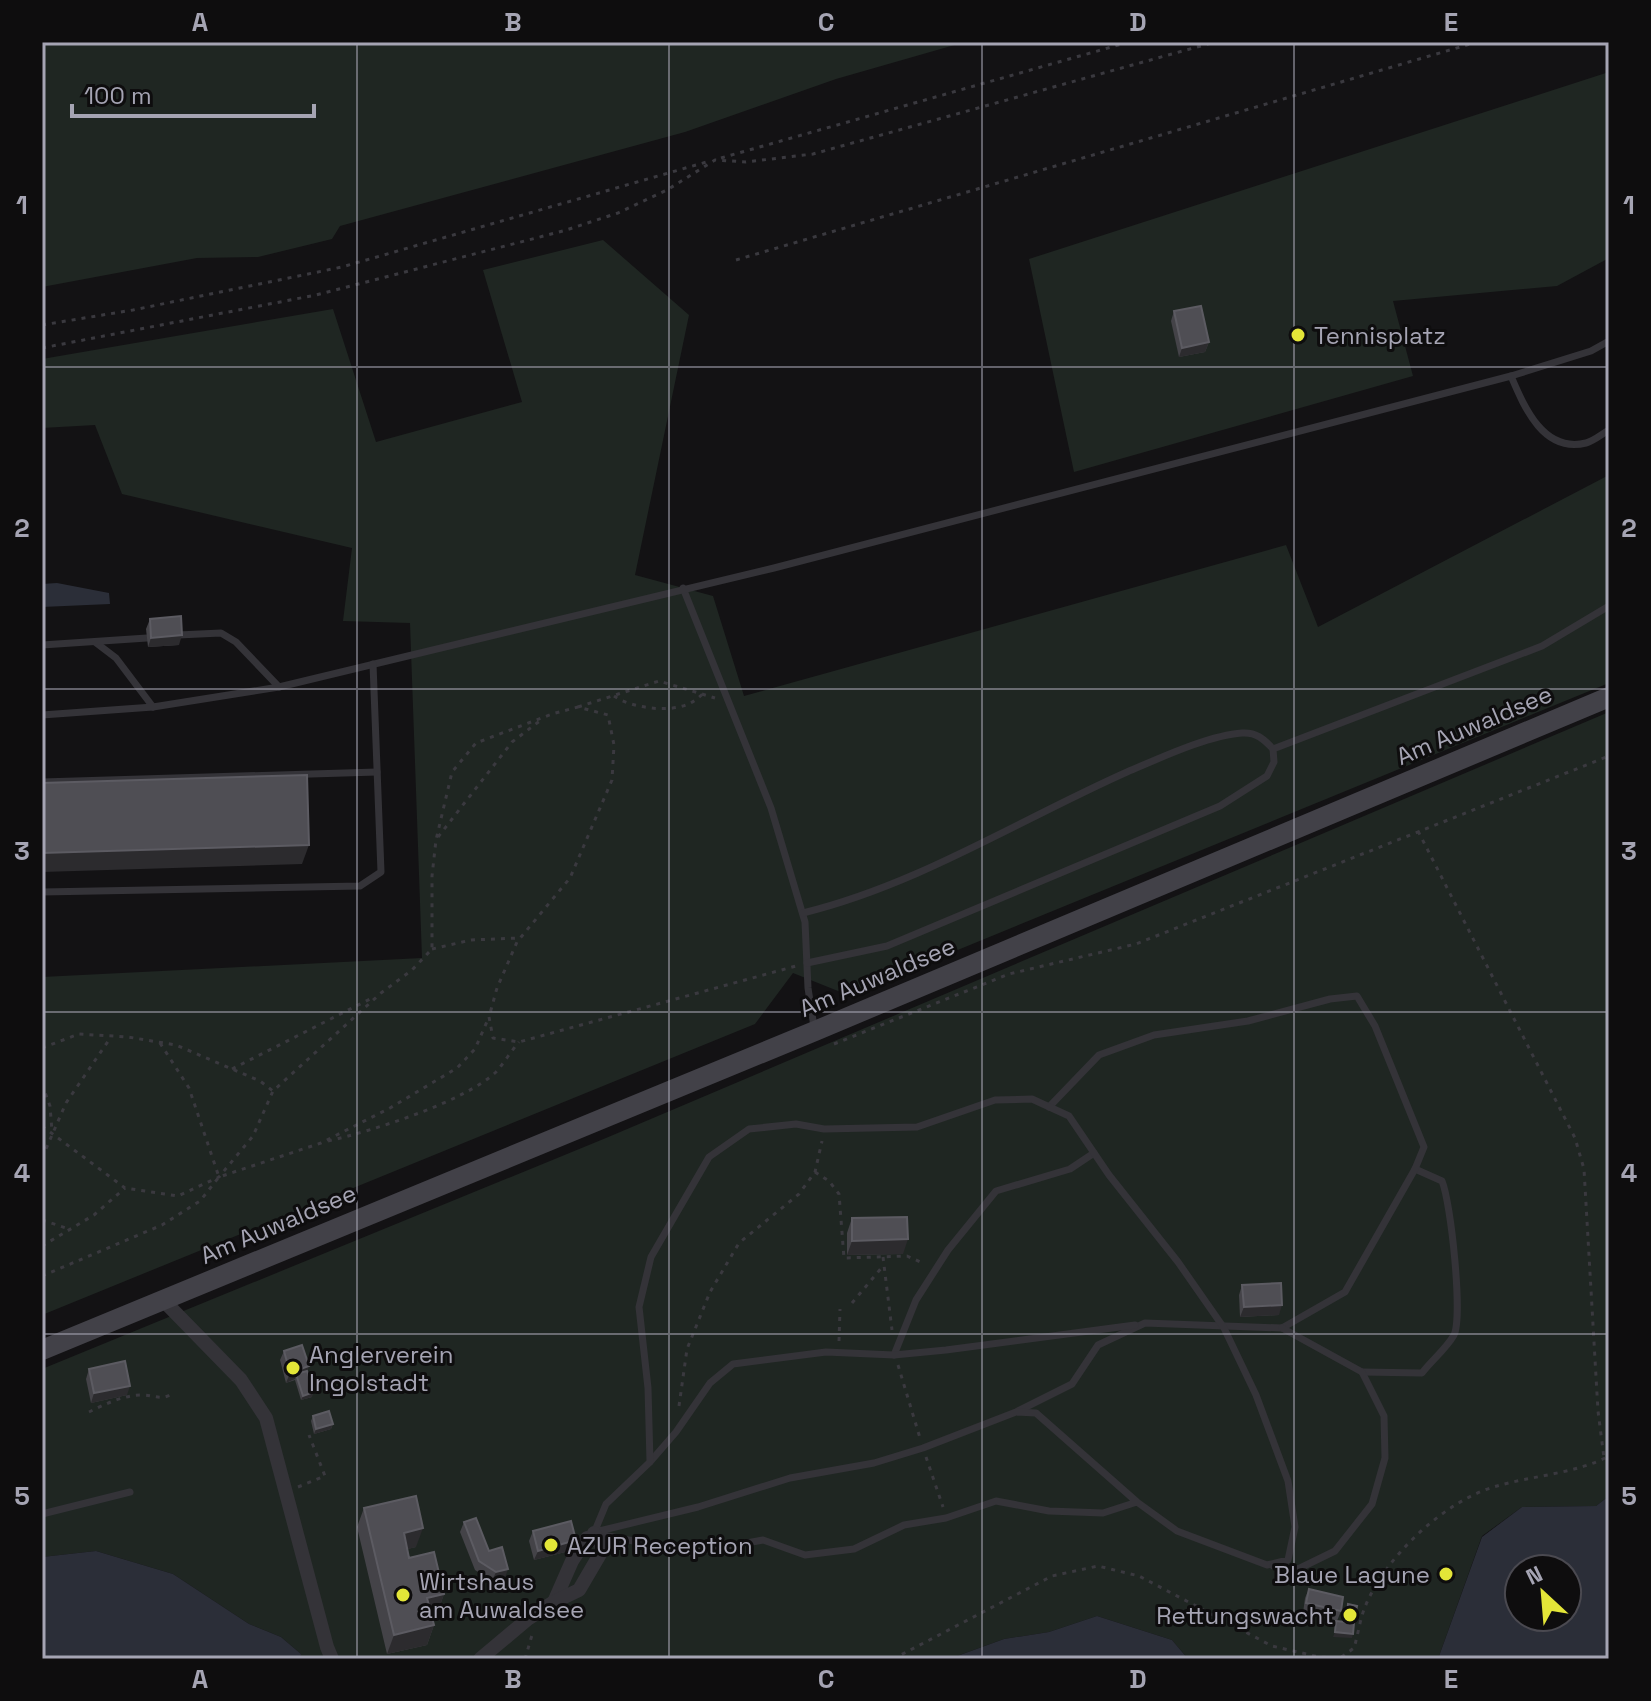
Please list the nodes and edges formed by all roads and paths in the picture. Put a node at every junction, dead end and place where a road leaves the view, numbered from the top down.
1 (1129, 42) edge
2 (1215, 42) edge
3 (1477, 42) edge
4 (715, 160) junction
5 (736, 260) dead end
6 (42, 325) edge
7 (1609, 341) edge
8 (42, 348) edge
9 (1511, 376) junction
10 (1609, 430) edge
11 (683, 588) junction
12 (1609, 606) edge
13 (178, 635) edge
14 (147, 638) edge
15 (95, 642) junction
16 (42, 645) edge
17 (373, 664) junction
18 (279, 687) junction
19 (704, 693) junction
20 (612, 695) junction
21 (1609, 697) edge
22 (153, 707) junction
23 (578, 707) junction
24 (731, 707) junction
25 (552, 714) junction
26 (42, 715) edge
27 (1273, 749) junction
28 (1609, 756) edge
29 (377, 772) junction
30 (42, 782) edge
31 (1418, 831) junction
32 (436, 840) junction
33 (42, 892) edge
34 (803, 913) junction
35 (520, 938) junction
36 (432, 949) junction
37 (807, 963) junction
38 (381, 993) junction
39 (489, 1017) junction
40 (815, 1031) junction
41 (111, 1036) junction
42 (159, 1042) junction
43 (519, 1042) junction
44 (834, 1044) dead end
45 (42, 1048) edge
46 (232, 1069) junction
47 (42, 1084) edge
48 (273, 1091) junction
49 (1049, 1107) junction
50 (42, 1126) edge
51 (824, 1129) junction
52 (53, 1134) junction
53 (321, 1143) junction
54 (1094, 1153) junction
55 (42, 1158) edge
56 (1415, 1169) junction
57 (815, 1172) junction
58 (219, 1177) junction
59 (125, 1188) junction
60 (42, 1220) edge
61 (70, 1229) junction
62 (42, 1246) edge
63 (883, 1257) junction
64 (884, 1265) junction
65 (935, 1271) junction
66 (42, 1276) edge
67 (163, 1300) junction
68 (852, 1303) dead end
69 (840, 1309) dead end
70 (1145, 1323) junction
71 (1224, 1328) junction
72 (1282, 1328) junction
73 (42, 1350) edge
74 (839, 1352) junction
75 (894, 1355) junction
76 (1362, 1372) junction
77 (174, 1392) dead end
78 (89, 1412) dead end
79 (1016, 1412) junction
80 (676, 1432) junction
81 (309, 1435) dead end
82 (923, 1448) junction
83 (1609, 1456) edge
84 (1604, 1458) junction
85 (650, 1462) junction
86 (287, 1491) junction
87 (130, 1492) dead end
88 (1137, 1502) junction
89 (42, 1514) edge
90 (946, 1518) junction
91 (590, 1535) junction
92 (1267, 1565) junction
93 (554, 1602) junction
94 (332, 1659) edge
95 (480, 1659) edge
96 (893, 1659) edge

1 - 4 path
2 - 4 path
3 - 5 path
4 - 6 path
4 - 8 path
7 - 9 lane
9 - 10 lane
9 - 11 lane
11 - 17 lane
11 - 24 lane
12 - 27 lane
13 - 18 lane
14 - 15 lane
15 - 16 lane
15 - 22 lane
17 - 18 lane
17 - 29 lane
18 - 22 lane
19 - 20 path
19 - 20 path
19 - 24 path
20 - 23 path
21 - 40 street, Am Auwaldsee
22 - 26 lane
23 - 25 path
23 - 35 path
24 - 34 lane
25 - 32 path
25 - 32 path
27 - 34 lane
27 - 37 lane
28 - 31 path
29 - 30 lane
29 - 33 lane
31 - 44 path
31 - 84 path
32 - 36 path
34 - 37 lane
35 - 36 path
35 - 39 path
36 - 38 path
37 - 40 lane
37 - 43 path
38 - 46 path
38 - 48 path
39 - 43 path
39 - 53 path
40 - 67 street, Am Auwaldsee
41 - 42 path
41 - 45 path
41 - 52 path
42 - 46 path
42 - 58 path
43 - 53 path
46 - 48 path
47 - 52 path
48 - 58 path
49 - 51 lane
49 - 54 lane
49 - 56 lane
50 - 52 path
51 - 57 path
51 - 85 lane
52 - 55 path
52 - 59 path
53 - 58 path
54 - 65 lane
54 - 71 lane
56 - 72 lane
56 - 76 lane
57 - 63 path
57 - 80 path
58 - 59 path
58 - 66 path
59 - 61 path
60 - 61 path
61 - 62 path
63 - 64 path
63 - 65 path
64 - 68 path
64 - 75 path
65 - 75 lane
67 - 73 street, Am Auwaldsee
67 - 86 street
69 - 74 path
70 - 71 lane
70 - 75 lane
70 - 79 lane
71 - 72 lane
71 - 92 lane
72 - 76 lane
74 - 75 lane
74 - 80 lane
75 - 82 path
76 - 92 lane
77 - 78 path
79 - 82 lane
79 - 88 lane
80 - 85 lane
81 - 86 path
82 - 90 path
82 - 91 lane
83 - 84 path
84 - 96 path
85 - 91 lane
86 - 94 street
87 - 89 lane
88 - 90 lane
88 - 92 lane
90 - 91 lane
91 - 93 street
91 - 93 street
93 - 95 street

